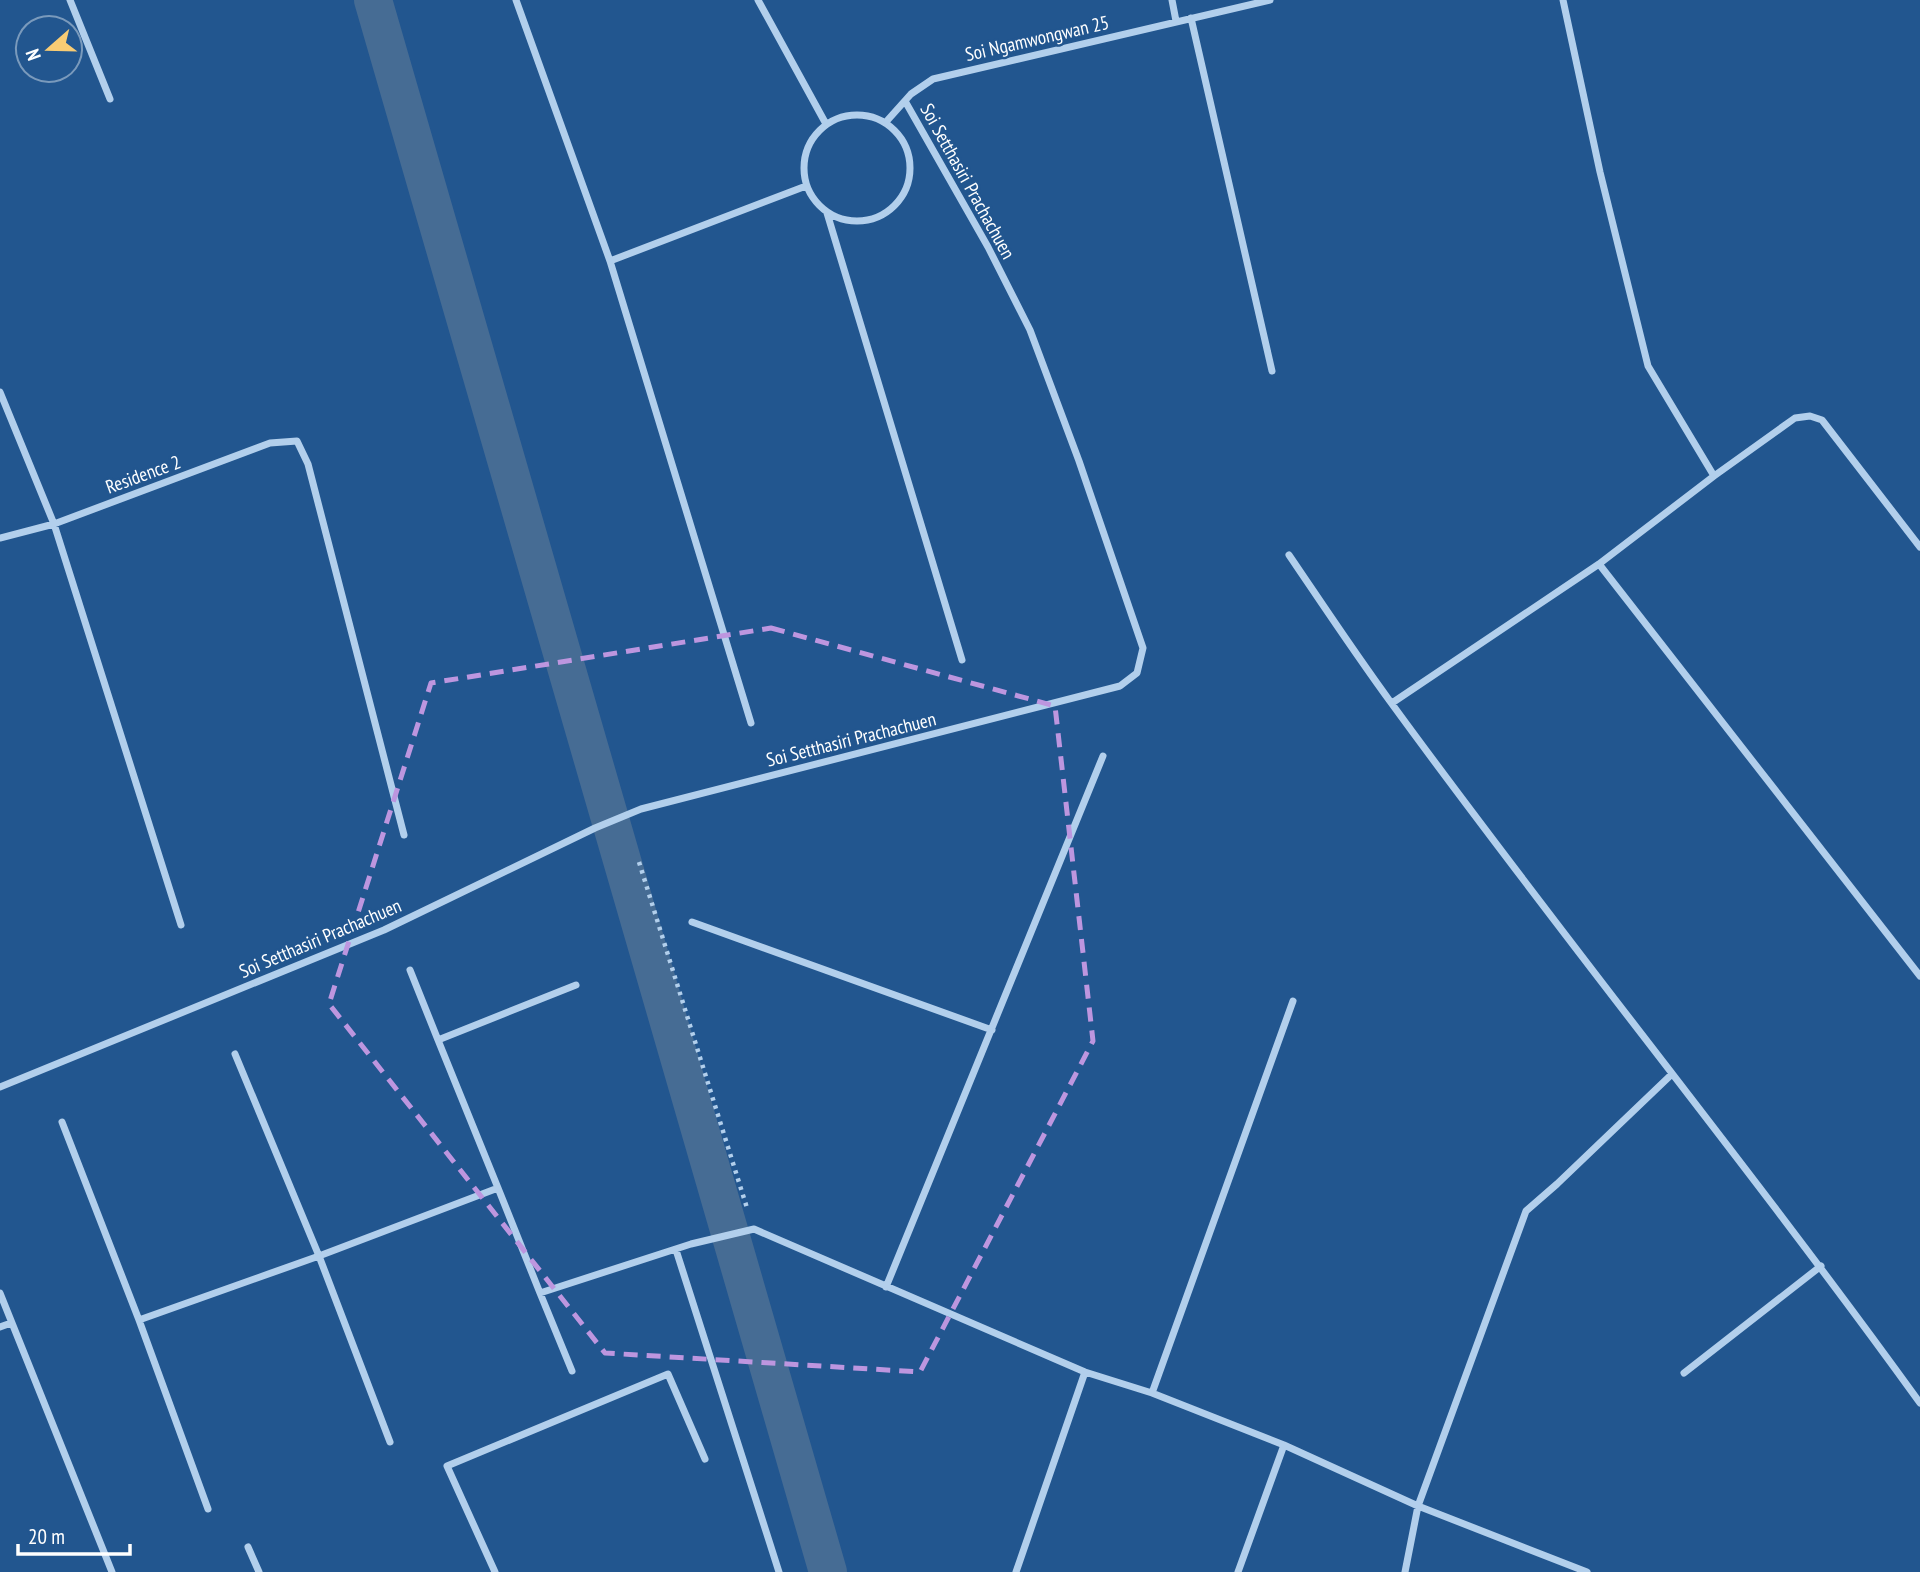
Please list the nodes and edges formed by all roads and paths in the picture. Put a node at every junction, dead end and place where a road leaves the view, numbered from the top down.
1 (70, 0) edge
2 (516, 0) edge
3 (758, 0) edge
4 (1172, 0) edge
5 (1270, 0) edge
6 (1563, 0) edge
7 (1191, 18) junction
8 (1176, 21) junction
9 (110, 99) dead end
10 (905, 101) junction
11 (885, 122) junction
12 (826, 124) junction
13 (806, 186) junction
14 (828, 213) junction
15 (610, 261) junction
16 (1272, 370) dead end
17 (0, 392) edge
18 (1714, 476) junction
19 (54, 524) junction
20 (0, 538) edge
21 (1920, 547) edge
22 (1289, 555) dead end
23 (1599, 564) junction
24 (962, 660) dead end
25 (1392, 703) junction
26 (751, 723) dead end
27 (1103, 755) dead end
28 (404, 835) dead end
29 (639, 862) dead end
30 (692, 922) dead end
31 (181, 926) dead end
32 (410, 970) dead end
33 (1920, 975) edge
34 (576, 985) dead end
35 (1293, 1001) dead end
36 (992, 1030) junction
37 (438, 1040) junction
38 (234, 1054) dead end
39 (1672, 1074) junction
40 (0, 1087) edge
41 (62, 1122) dead end
42 (498, 1188) junction
43 (754, 1229) junction
44 (676, 1250) junction
45 (319, 1256) junction
46 (1821, 1266) junction
47 (886, 1287) junction
48 (0, 1293) edge
49 (540, 1293) junction
50 (139, 1320) junction
51 (11, 1323) junction
52 (0, 1327) edge
53 (572, 1371) dead end
54 (1085, 1372) junction
55 (1684, 1373) dead end
56 (1152, 1393) junction
57 (1920, 1403) edge
58 (390, 1443) dead end
59 (1284, 1444) junction
60 (705, 1459) dead end
61 (1418, 1506) junction
62 (208, 1509) dead end
63 (248, 1547) dead end
64 (112, 1572) edge
65 (259, 1572) edge
66 (495, 1572) edge
67 (779, 1572) edge
68 (1016, 1572) edge
69 (1238, 1572) edge
70 (1405, 1572) edge
71 (1587, 1572) edge

1 - 9 street
2 - 15 street
3 - 12 street
4 - 8 street
5 - 7 street, Soi Ngamwongwan 25
6 - 18 street
7 - 8 street, Soi Ngamwongwan 25
7 - 16 street
8 - 10 street, Soi Ngamwongwan 25
10 - 11 street
10 - 40 street, Soi Setthasiri Prachachuen
11 - 12 street
11 - 14 street
12 - 13 street
13 - 14 street
13 - 15 street
14 - 24 street
15 - 26 street
17 - 19 street
18 - 21 street
18 - 23 street
19 - 20 street, Residence 2
19 - 28 street, Residence 2
19 - 31 street
22 - 25 street
23 - 25 street
23 - 33 street
25 - 39 street
27 - 36 street
29 - 43 path
30 - 36 street
32 - 37 street
34 - 37 street
35 - 56 street
36 - 47 street
37 - 42 street
38 - 45 street
39 - 46 street
39 - 61 street
41 - 50 street
42 - 45 street
42 - 49 street
43 - 44 street
43 - 47 street
44 - 49 street
44 - 67 street
45 - 50 street
45 - 58 street
46 - 55 street
46 - 57 street
47 - 54 street
48 - 51 street
49 - 53 street
50 - 62 street
51 - 52 street
51 - 64 street
54 - 56 street
54 - 68 street
56 - 59 street
59 - 61 street
59 - 69 street
60 - 66 street
61 - 70 street
61 - 71 street
63 - 65 street

